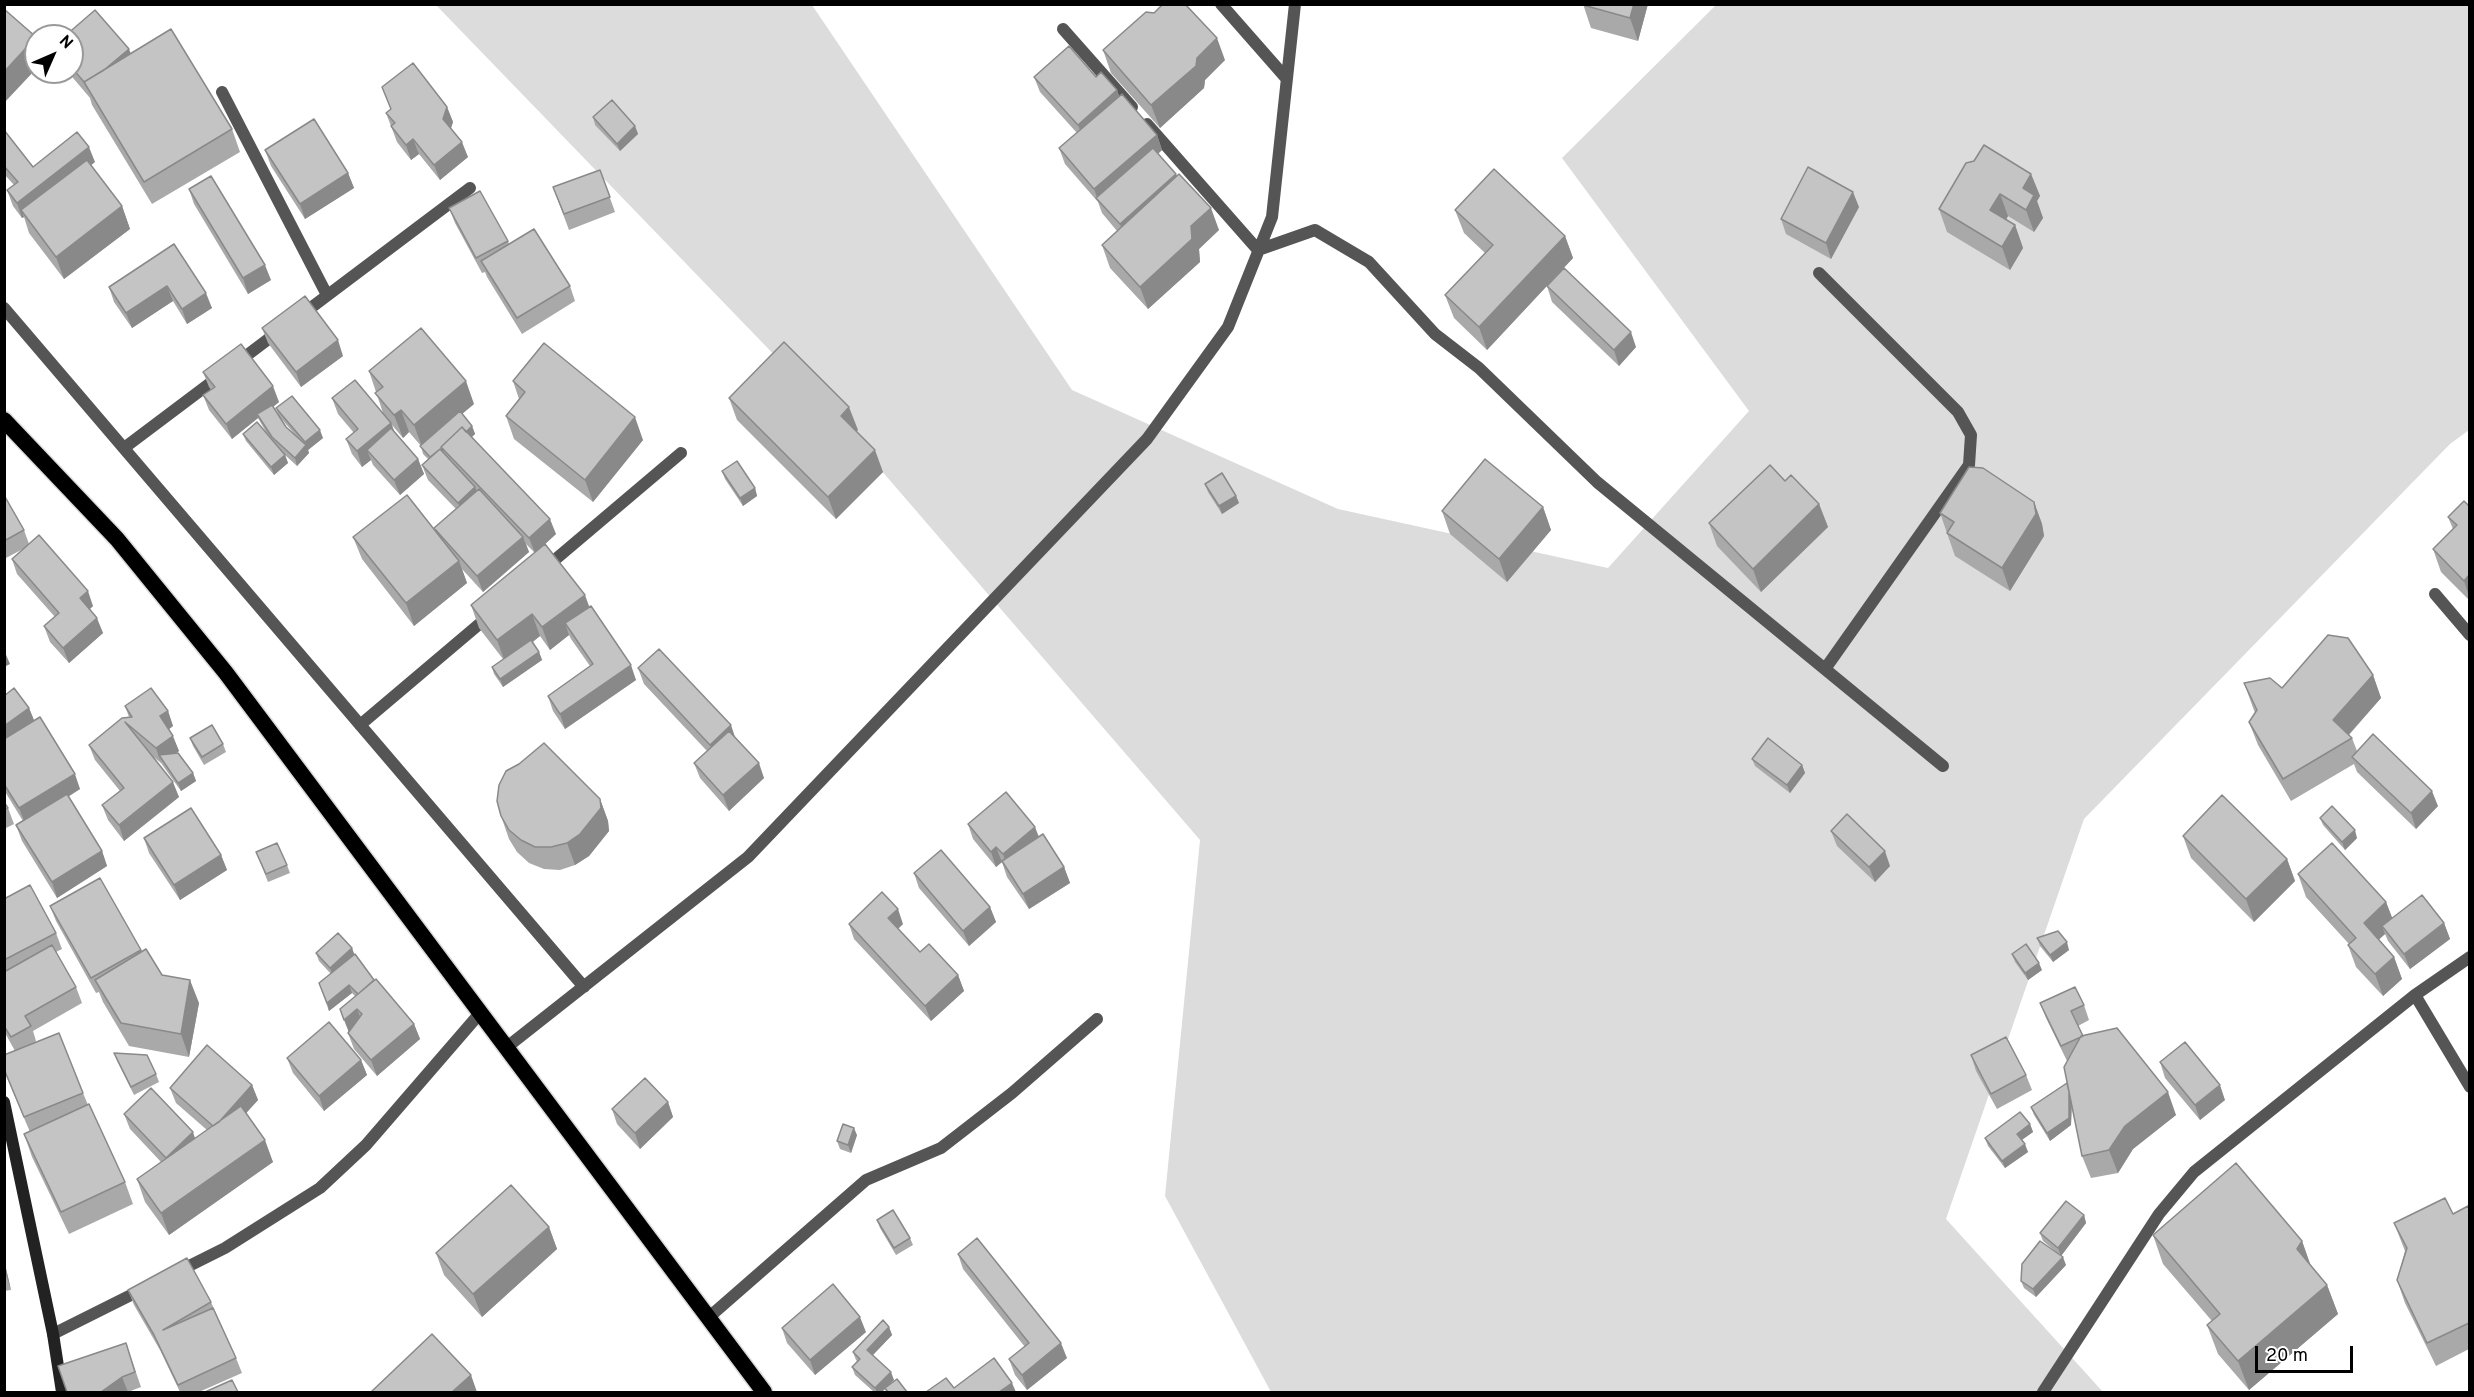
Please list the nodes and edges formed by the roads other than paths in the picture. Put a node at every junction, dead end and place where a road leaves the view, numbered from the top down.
1 (1221, 4) edge
2 (1295, 4) edge
3 (1063, 29) dead end
4 (1286, 78) junction
5 (222, 92) dead end
6 (470, 188) dead end
7 (1258, 250) junction
8 (1819, 273) dead end
9 (327, 295) junction
10 (4, 308) edge
11 (4, 420) edge
12 (124, 447) junction
13 (681, 453) dead end
14 (538, 574) edge
15 (2435, 594) dead end
16 (503, 604) edge
17 (2469, 635) edge
18 (1825, 669) junction
19 (360, 725) junction
20 (1943, 766) dead end
21 (2469, 957) edge
22 (584, 987) junction
23 (2415, 994) junction
24 (481, 1012) junction
25 (1097, 1019) dead end
26 (507, 1047) junction
27 (2469, 1086) edge
28 (4, 1102) edge
29 (708, 1317) junction
30 (53, 1334) junction
31 (62, 1392) edge
32 (764, 1392) edge
33 (2043, 1392) edge

1 - 4 street
2 - 4 street
3 - 7 street
4 - 7 street
5 - 9 street
6 - 9 street
7 - 18 street
7 - 22 street
8 - 18 street
9 - 12 street
10 - 12 street
11 - 24 highway
12 - 19 street
13 - 14 street
15 - 17 street
16 - 19 street
18 - 20 street
19 - 22 street
21 - 23 street
22 - 26 street
23 - 27 street
23 - 33 street
24 - 26 highway
24 - 30 street
25 - 29 street
26 - 29 highway
28 - 30 main road
29 - 32 highway
30 - 31 main road

